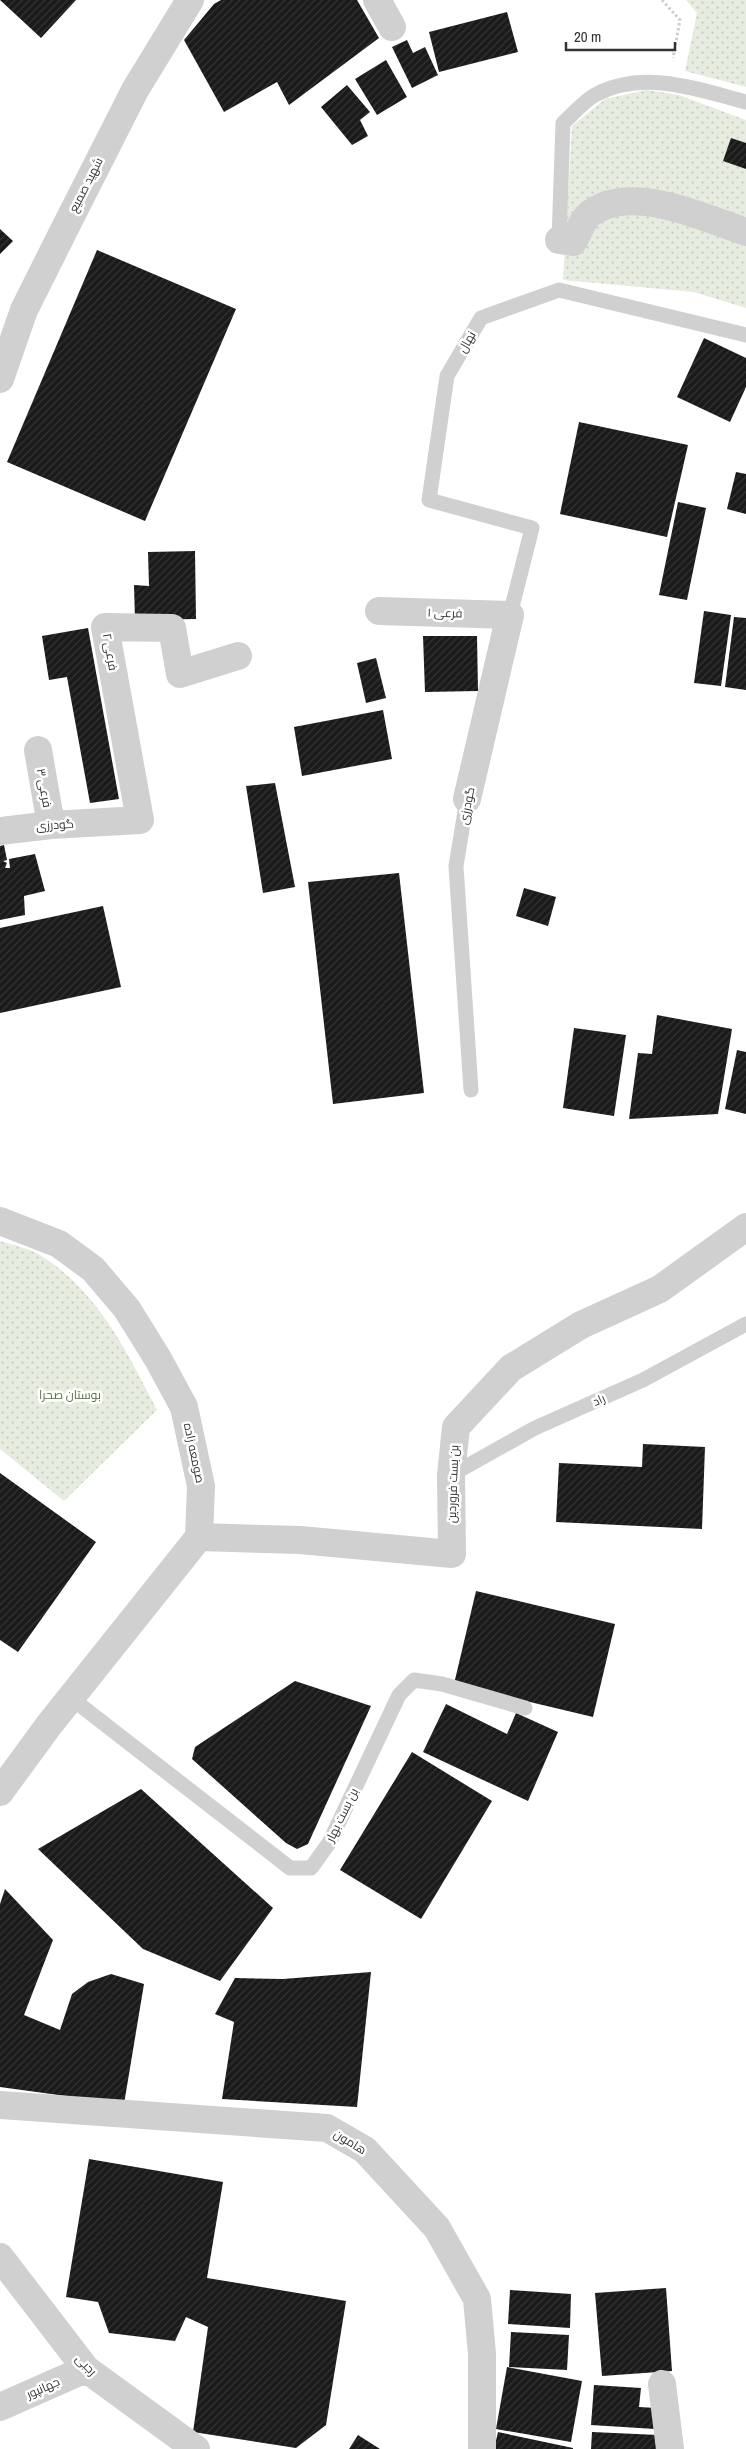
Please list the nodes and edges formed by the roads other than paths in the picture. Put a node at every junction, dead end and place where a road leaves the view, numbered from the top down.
1 (190, 0) edge
2 (377, 0) edge
3 (392, 27) dead end
4 (746, 102) edge
5 (746, 232) edge
6 (559, 240) joint
7 (12, 313) edge
8 (746, 335) edge
9 (0, 379) edge
10 (532, 528) joint
11 (379, 611) dead end
12 (510, 616) junction
13 (238, 656) dead end
14 (38, 750) dead end
15 (467, 799) joint
16 (140, 820) joint
17 (51, 825) junction
18 (0, 831) edge
19 (471, 1090) dead end
20 (0, 1221) edge
21 (746, 1227) edge
22 (746, 1324) edge
23 (451, 1475) junction
24 (198, 1537) junction
25 (71, 1698) junction
26 (525, 1708) dead end
27 (0, 1792) edge
28 (0, 2106) edge
29 (0, 2257) edge
30 (86, 2369) junction
31 (662, 2384) dead end
32 (0, 2408) edge
33 (196, 2449) edge
34 (482, 2449) edge
35 (670, 2449) edge

1 - 7 street, شهید صمیع
2 - 3 street
4 - 6 lane
5 - 6 street
7 - 9 street, شهید صمیع
8 - 10 lane, نهال
10 - 12 lane, گودرزی
11 - 12 street, فرعی ۱
12 - 15 street, گودرزی
13 - 16 street, فرعی ۲
14 - 17 street, فرعی ۳
15 - 19 lane, گودرزی
16 - 17 street, گودرزی
17 - 18 street, گودرزی
20 - 24 street, صومعه زاده
21 - 23 street, بن بست فروردین
22 - 23 lane, راد
23 - 24 street, بن بست فروردین
24 - 25 street
25 - 26 lane, بن بست بهار
25 - 27 street
28 - 34 street, هامون
29 - 30 street, رجبی
30 - 32 street, جهانپور
30 - 33 street, رجبی
31 - 35 street

